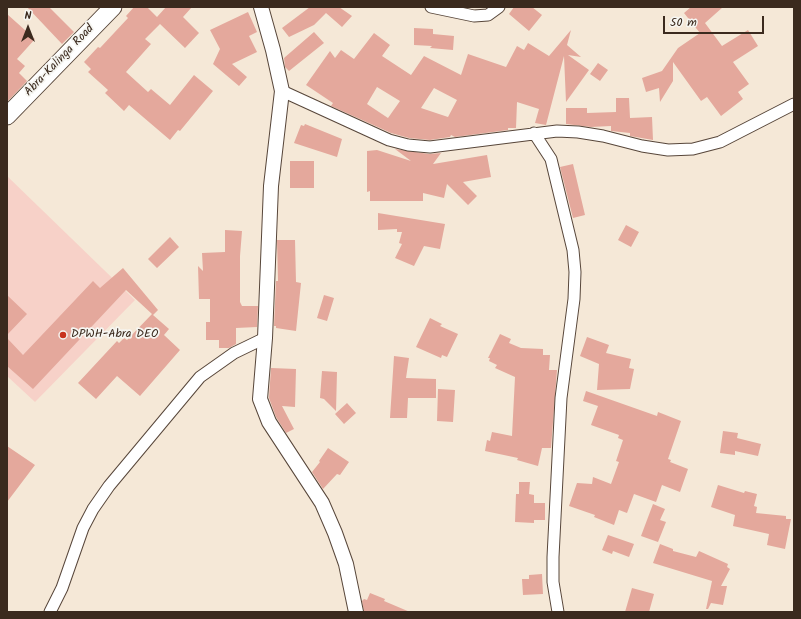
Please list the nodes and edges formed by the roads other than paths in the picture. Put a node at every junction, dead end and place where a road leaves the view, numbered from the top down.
1 (113, 7) edge
2 (261, 7) edge
3 (431, 7) edge
4 (499, 7) edge
5 (282, 91) junction
6 (794, 104) edge
7 (7, 116) edge
8 (534, 134) junction
9 (265, 338) junction
10 (50, 612) edge
11 (356, 612) edge
12 (558, 612) edge

1 - 7 main road, Abra-Kalinga Road
2 - 5 street
3 - 4 street
5 - 8 street
5 - 9 street
6 - 8 street
8 - 12 street
9 - 10 street
9 - 11 street

